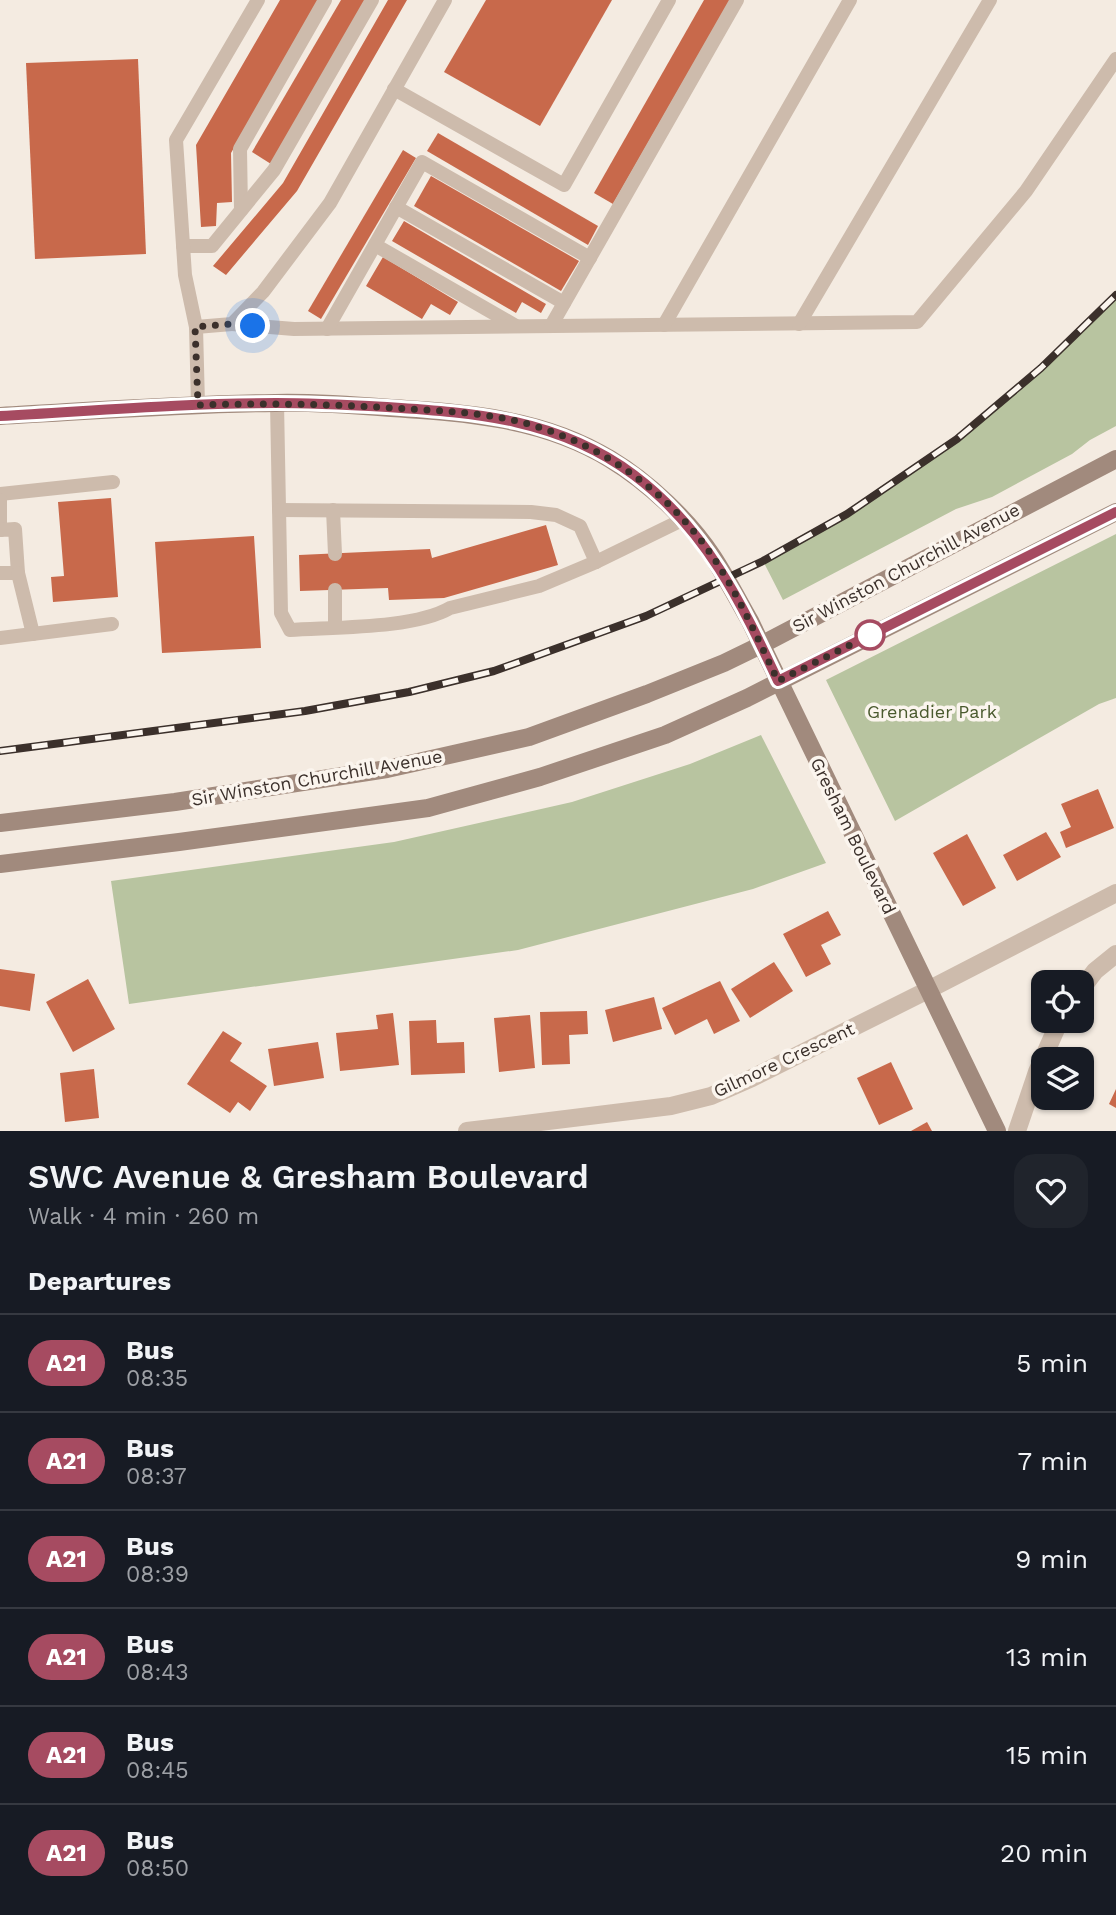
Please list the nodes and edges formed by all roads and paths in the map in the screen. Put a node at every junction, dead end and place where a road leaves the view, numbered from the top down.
1 (258, 0) edge
2 (325, 0) edge
3 (372, 0) edge
4 (444, 0) edge
5 (669, 0) edge
6 (737, 0) edge
7 (850, 0) edge
8 (990, 0) edge
9 (1116, 59) edge
10 (394, 89) junction
11 (396, 207) junction
12 (241, 210) junction
13 (375, 244) junction
14 (183, 246) junction
15 (590, 258) junction
16 (564, 303) junction
17 (232, 324) junction
18 (799, 324) junction
19 (664, 325) junction
20 (551, 326) junction
21 (195, 327) junction
22 (518, 327) junction
23 (327, 329) junction
24 (277, 403) junction
25 (198, 405) junction
26 (0, 416) edge
27 (1116, 459) edge
28 (113, 482) dead end
29 (0, 495) edge
30 (0, 500) edge
31 (279, 510) junction
32 (333, 510) junction
33 (1116, 512) edge
34 (682, 520) junction
35 (1, 530) edge
36 (335, 554) dead end
37 (596, 562) junction
38 (0, 573) edge
39 (18, 573) junction
40 (335, 590) dead end
41 (112, 624) dead end
42 (335, 627) junction
43 (33, 634) junction
44 (0, 638) edge
45 (761, 645) junction
46 (778, 681) junction
47 (0, 823) edge
48 (0, 864) edge
49 (1116, 893) edge
50 (1116, 954) edge
51 (1094, 972) edge
52 (928, 990) junction
53 (1054, 1033) edge
54 (467, 1131) edge
55 (998, 1131) edge
56 (1017, 1131) edge

1 - 14 lane
2 - 12 lane
3 - 12 lane
4 - 10 lane
5 - 10 lane
6 - 15 lane
7 - 19 lane
8 - 18 lane
9 - 18 lane
10 - 17 lane
11 - 13 lane
11 - 15 lane
11 - 16 lane
12 - 14 lane
13 - 22 lane
13 - 23 lane
14 - 21 lane
15 - 16 lane
16 - 20 lane
17 - 21 lane
17 - 23 lane
18 - 19 lane
19 - 20 lane
20 - 22 lane
21 - 25 lane
22 - 23 lane
24 - 25 main road, Gresham Boulevard
24 - 31 lane
24 - 34 main road, Gresham Boulevard
25 - 26 main road, Gresham Boulevard
27 - 45 main road, Sir Winston Churchill Avenue
28 - 29 lane
30 - 35 lane
31 - 32 lane
31 - 42 lane
32 - 36 lane
32 - 37 lane
33 - 46 main road
34 - 37 lane
34 - 45 main road, Gresham Boulevard
35 - 39 lane
37 - 42 lane
38 - 39 lane
39 - 43 lane
40 - 42 lane
41 - 43 lane
43 - 44 lane
45 - 46 main road, Gresham Boulevard
45 - 47 main road, Sir Winston Churchill Avenue
46 - 48 main road
46 - 52 main road, Gresham Boulevard
49 - 52 street
50 - 51 street
52 - 54 street, Gilmore Crescent
52 - 55 main road, Gresham Boulevard
53 - 56 street

